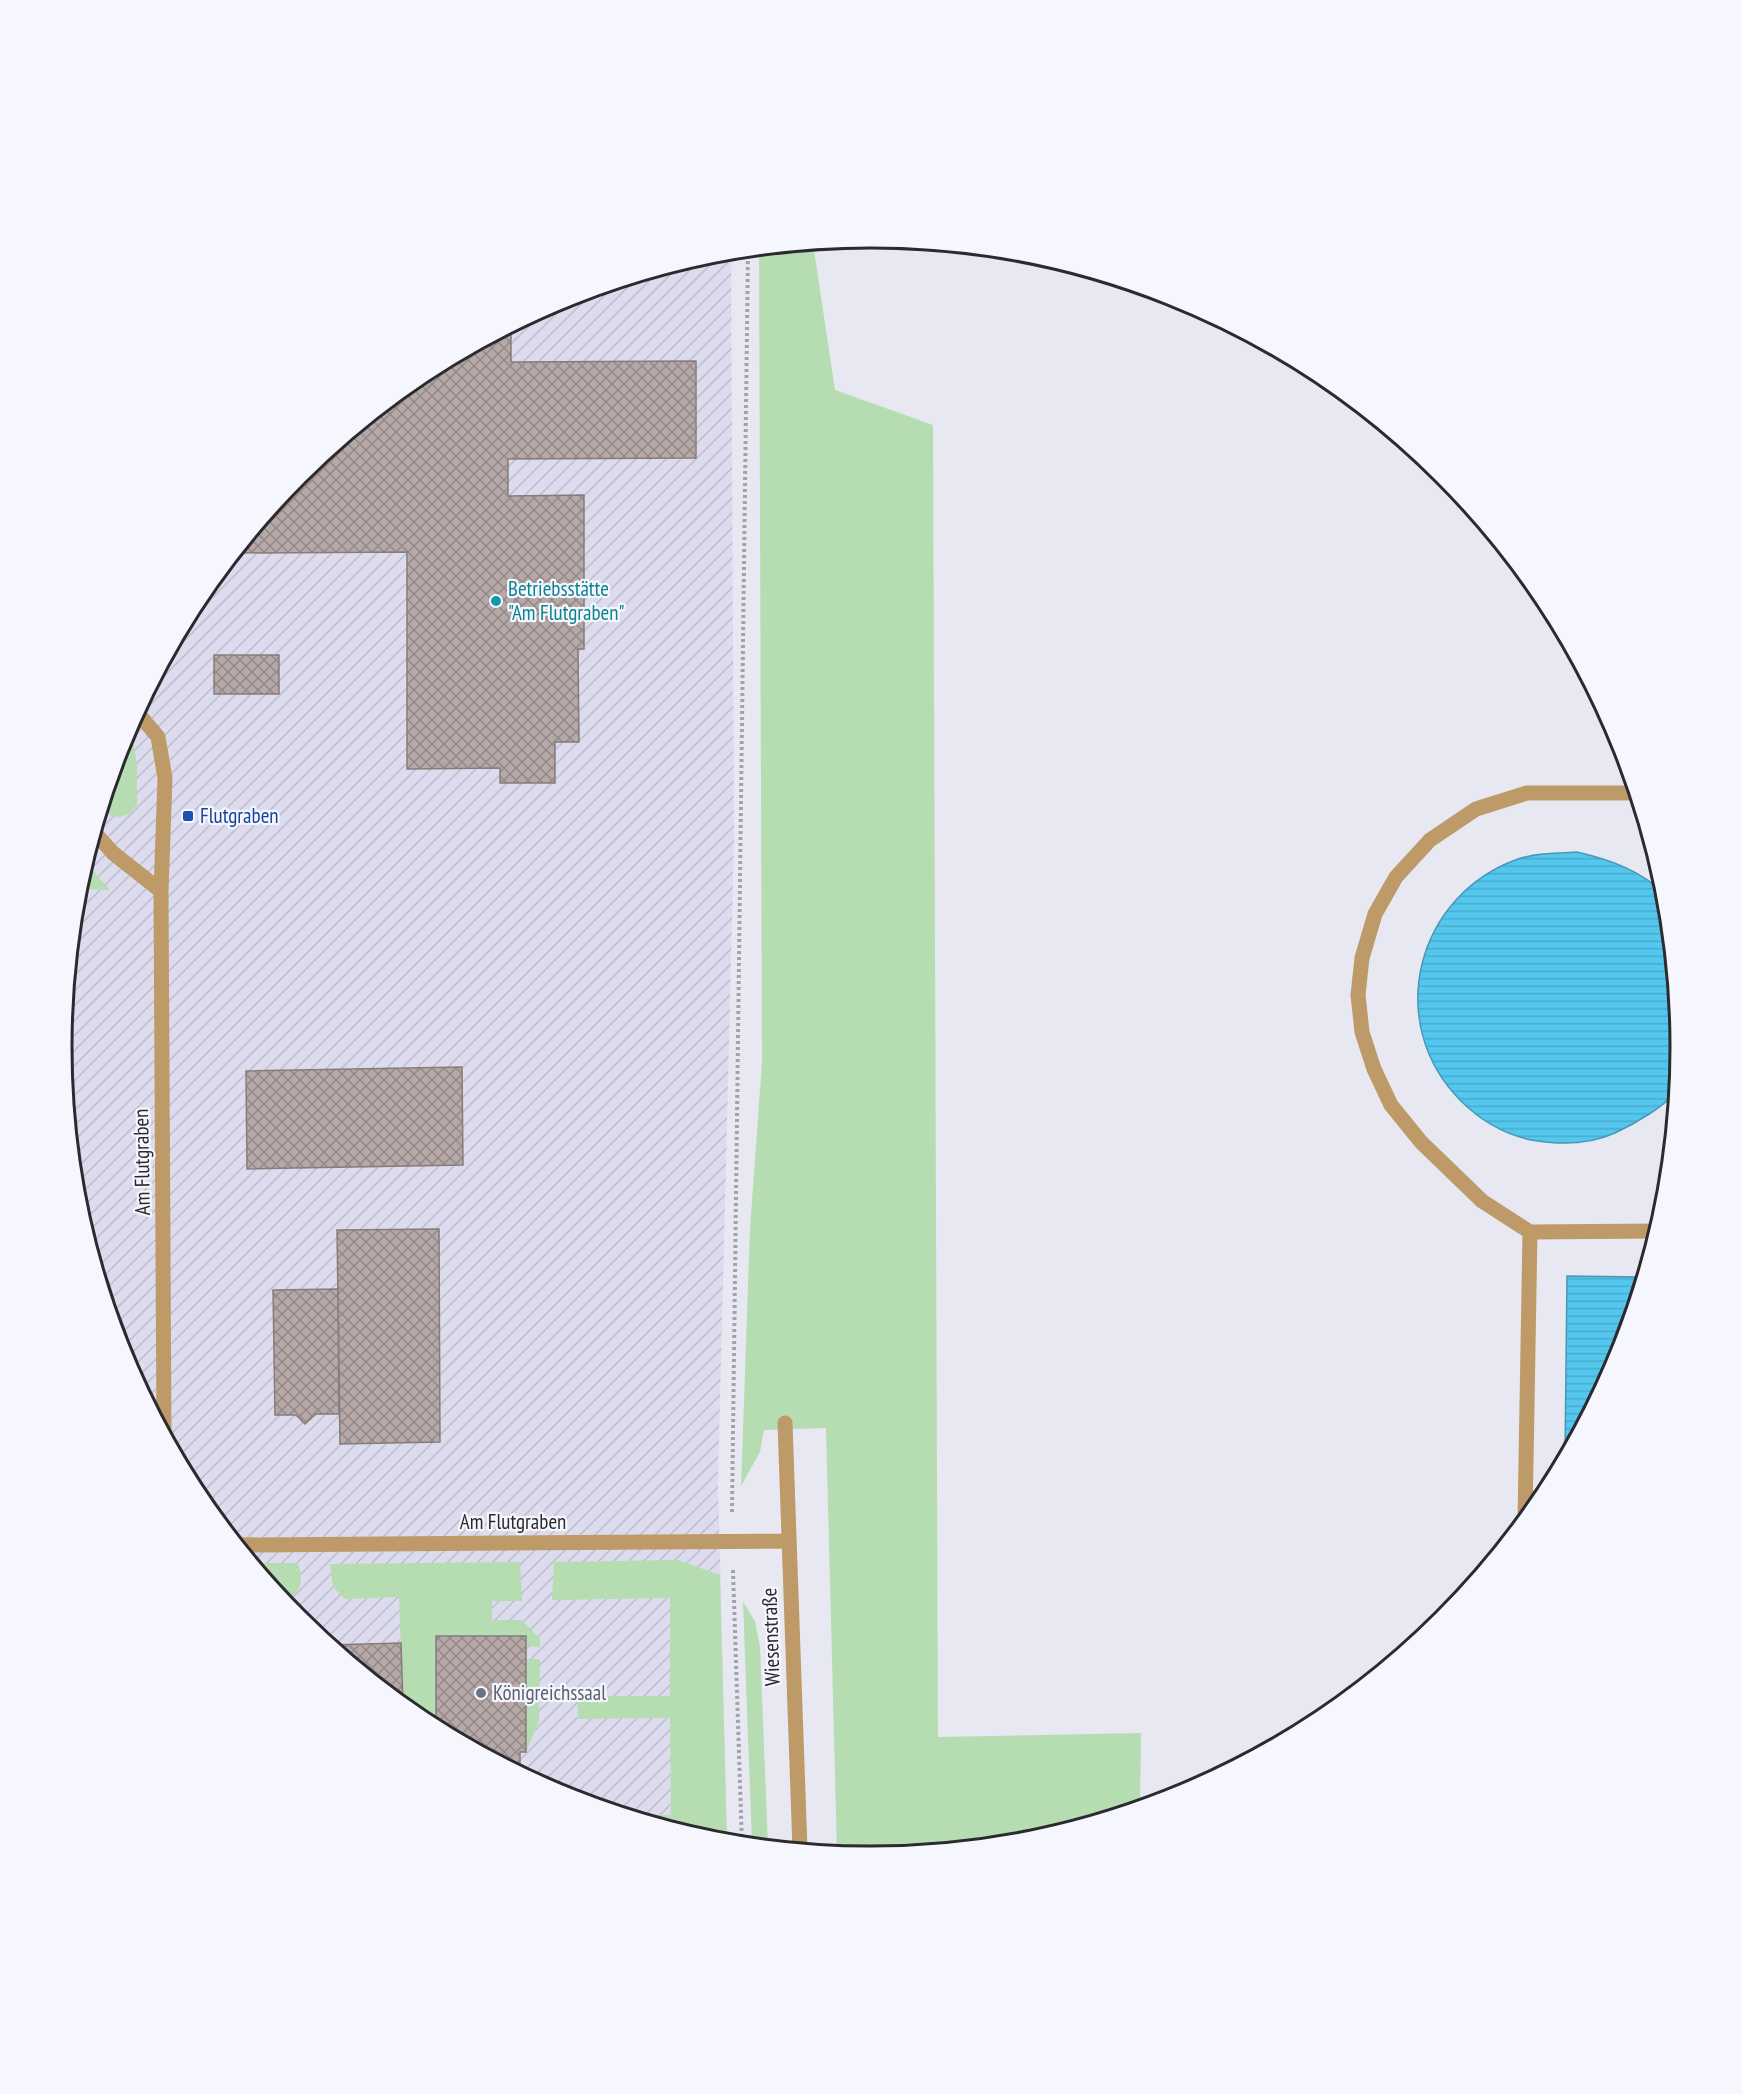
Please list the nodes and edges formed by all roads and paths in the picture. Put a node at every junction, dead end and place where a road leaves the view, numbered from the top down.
1 (748, 258) edge
2 (143, 719) edge
3 (1629, 793) edge
4 (100, 838) edge
5 (161, 891) junction
6 (1648, 1231) edge
7 (1530, 1232) junction
8 (164, 1418) edge
9 (785, 1423) dead end
10 (1525, 1505) edge
11 (788, 1541) junction
12 (732, 1542) junction
13 (247, 1545) edge
14 (742, 1835) edge
15 (800, 1842) edge

1 - 12 path
2 - 5 lane, Am Flutgraben
3 - 7 lane
4 - 5 lane
5 - 8 lane, Am Flutgraben
6 - 7 lane
7 - 10 lane
9 - 11 lane, Wiesenstraße
11 - 12 lane, Am Flutgraben
11 - 15 lane, Wiesenstraße
12 - 13 lane, Am Flutgraben
12 - 14 path

